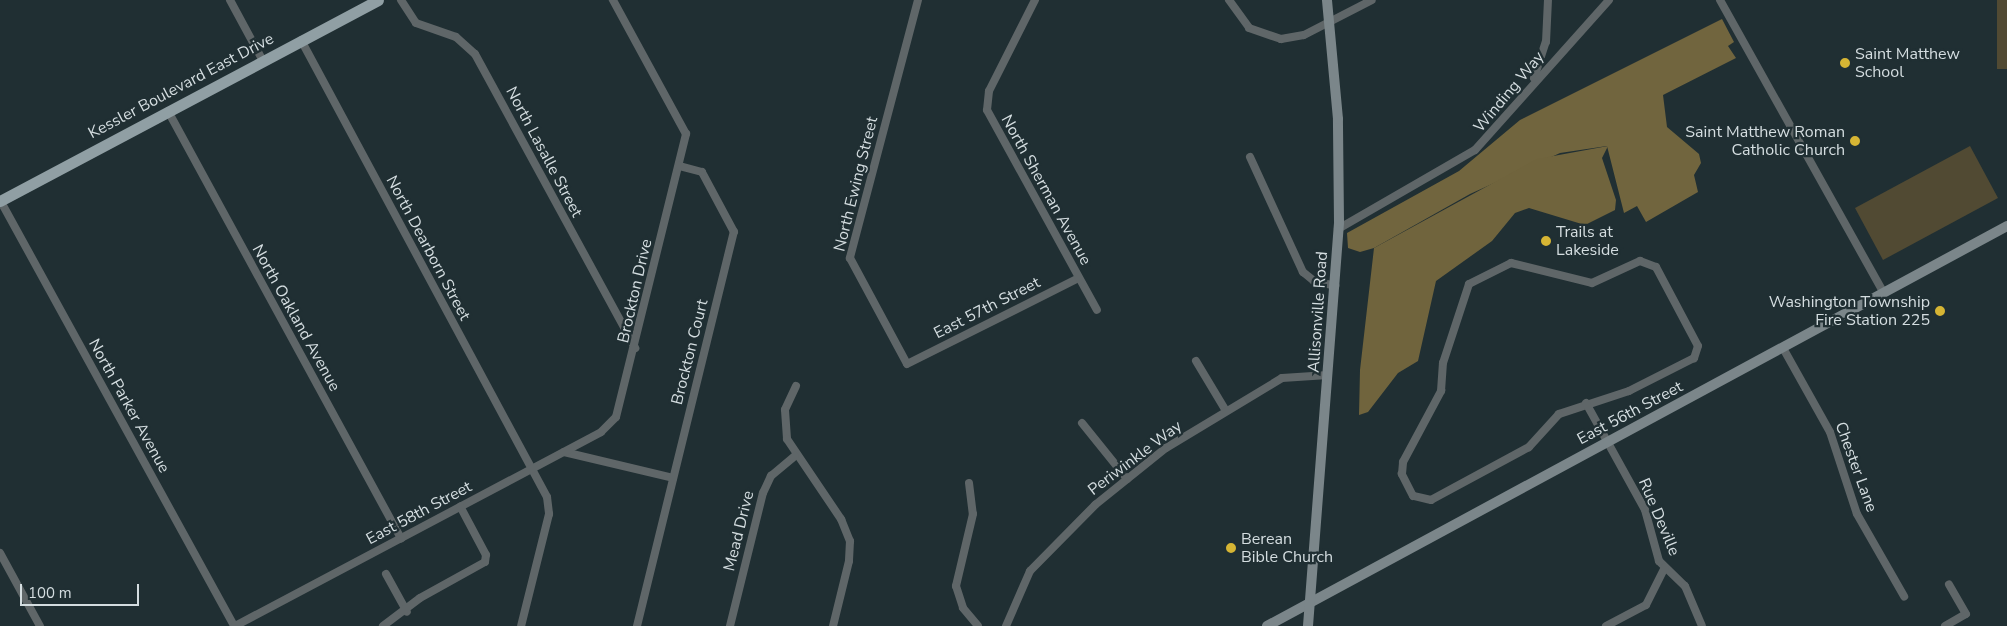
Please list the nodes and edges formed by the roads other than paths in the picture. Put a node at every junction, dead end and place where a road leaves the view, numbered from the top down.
1 (230, 0) edge
2 (378, 0) edge
3 (401, 0) edge
4 (612, 0) edge
5 (919, 0) edge
6 (1036, 0) edge
7 (1326, 0) edge
8 (1372, 0) edge
9 (1548, 0) edge
10 (1609, 0) edge
11 (1720, 0) edge
12 (1231, 2) edge
13 (1330, 24) junction
14 (301, 40) junction
15 (263, 61) junction
16 (1532, 84) junction
17 (168, 112) junction
18 (1250, 158) dead end
19 (679, 166) junction
20 (0, 200) edge
21 (2007, 226) edge
22 (1338, 229) junction
23 (1079, 278) junction
24 (1335, 286) junction
25 (1884, 292) junction
26 (1097, 310) dead end
27 (636, 348) junction
28 (1783, 348) junction
29 (1196, 361) dead end
30 (907, 364) joint
31 (1328, 374) junction
32 (796, 386) dead end
33 (1586, 403) junction
34 (1226, 410) junction
35 (613, 420) joint
36 (1082, 423) dead end
37 (1607, 443) junction
38 (564, 452) junction
39 (795, 456) junction
40 (532, 469) junction
41 (673, 478) junction
42 (1127, 479) junction
43 (969, 482) dead end
44 (460, 506) junction
45 (401, 539) junction
46 (0, 553) edge
47 (1665, 567) junction
48 (386, 574) dead end
49 (1950, 584) dead end
50 (1904, 596) dead end
51 (1310, 604) junction
52 (407, 612) junction
53 (40, 626) edge
54 (235, 626) edge
55 (383, 626) edge
56 (521, 626) edge
57 (637, 626) edge
58 (730, 626) edge
59 (833, 626) edge
60 (978, 626) edge
61 (1006, 626) edge
62 (1267, 626) edge
63 (1308, 626) edge
64 (1606, 626) edge
65 (1702, 626) edge
66 (1945, 626) edge

1 - 15 street
2 - 14 main road, Kessler Boulevard East Drive
3 - 27 street, North Lasalle Street
4 - 19 street, Brockton Drive
5 - 30 street, North Ewing Street
6 - 23 street, North Sherman Avenue
7 - 13 street, Allisonville Road
8 - 13 street
9 - 16 street
10 - 16 street, Winding Way
11 - 25 street
12 - 13 street
13 - 22 street, Allisonville Road
14 - 15 main road, Kessler Boulevard East Drive
14 - 40 street, North Dearborn Street
15 - 17 main road, Kessler Boulevard East Drive
16 - 22 street, Winding Way
17 - 20 main road, Kessler Boulevard East Drive
17 - 45 street, North Oakland Avenue
18 - 24 street
19 - 27 street, Brockton Drive
19 - 41 street, Brockton Court
20 - 54 street, North Parker Avenue
21 - 25 street, East 56th Street
22 - 24 street, Allisonville Road
23 - 26 street, North Sherman Avenue
23 - 30 street, East 57th Street
24 - 31 street, Allisonville Road
25 - 28 street, East 56th Street
27 - 35 street, Brockton Drive
28 - 37 street, East 56th Street
28 - 50 street, Chester Lane
29 - 34 street
31 - 34 street, Periwinkle Way
31 - 51 street, Allisonville Road
32 - 39 street
33 - 33 street
33 - 37 street, Rue Deville
34 - 42 street, Periwinkle Way
35 - 38 street, East 58th Street
36 - 42 street
37 - 47 street, Rue Deville
37 - 51 street, East 56th Street
38 - 40 street, East 58th Street
38 - 41 street
39 - 58 street, Mead Drive
39 - 59 street
40 - 44 street, East 58th Street
40 - 56 street
41 - 57 street, Brockton Court
42 - 61 street, Periwinkle Way
43 - 60 street
44 - 45 street, East 58th Street
44 - 52 street
45 - 54 street, East 58th Street
46 - 53 street
47 - 64 street
47 - 65 street, Rue Deville
48 - 52 street
49 - 66 street
51 - 62 street, East 56th Street
51 - 63 street, Allisonville Road
52 - 55 street

